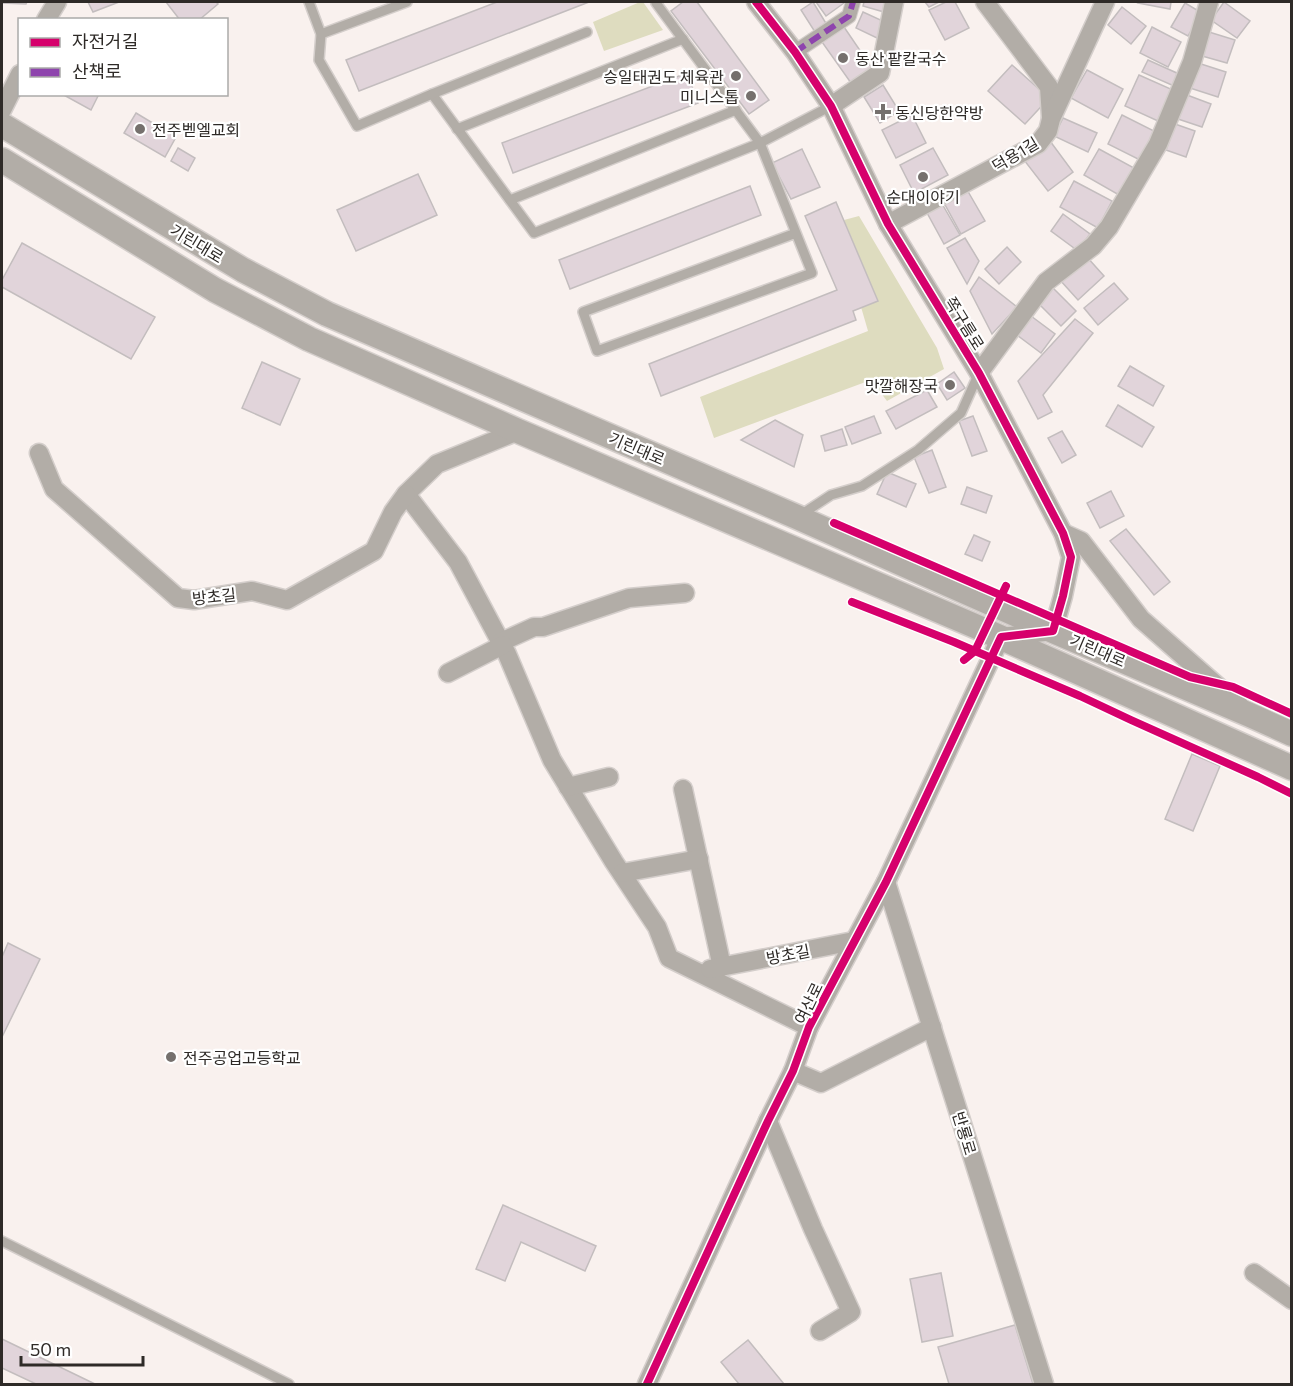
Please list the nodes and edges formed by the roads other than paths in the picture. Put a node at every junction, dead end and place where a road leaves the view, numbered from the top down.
1 (57, 2) edge
2 (309, 2) edge
3 (407, 2) edge
4 (657, 2) edge
5 (756, 2) edge
6 (853, 2) edge
7 (894, 2) edge
8 (985, 2) edge
9 (1105, 2) edge
10 (1209, 2) edge
11 (47, 18) edge
12 (587, 32) dead end
13 (321, 34) junction
14 (683, 39) junction
15 (795, 52) junction
16 (18, 78) edge
17 (432, 94) junction
18 (831, 106) junction
19 (2, 110) edge
20 (736, 110) junction
21 (1051, 118) junction
22 (2, 124) edge
23 (457, 129) junction
24 (760, 143) junction
25 (2, 160) edge
26 (510, 200) junction
27 (888, 224) junction
28 (796, 233) junction
29 (979, 373) junction
30 (518, 431) junction
31 (39, 453) dead end
32 (406, 494) junction
33 (797, 517) junction
34 (1063, 533) junction
35 (685, 593) dead end
36 (1053, 631) junction
37 (1001, 637) junction
38 (502, 644) junction
39 (448, 673) dead end
40 (1250, 715) junction
41 (1292, 734) edge
42 (1292, 768) edge
43 (609, 777) dead end
44 (568, 788) junction
45 (683, 789) dead end
46 (699, 859) junction
47 (622, 873) junction
48 (886, 882) junction
49 (854, 941) junction
50 (723, 967) junction
51 (697, 972) junction
52 (810, 1027) junction
53 (932, 1027) junction
54 (793, 1071) junction
55 (768, 1121) junction
56 (2, 1241) edge
57 (1254, 1273) dead end
58 (1292, 1300) edge
59 (820, 1331) dead end
60 (289, 1384) edge
61 (647, 1384) edge
62 (1044, 1384) edge

1 - 11 street
2 - 13 lane
3 - 13 lane
4 - 14 lane
5 - 15 street, 쪽구름로
6 - 15 street
7 - 18 street
8 - 21 street
9 - 21 street, 덕용1길
10 - 29 street, 쪽구름로
12 - 17 lane
13 - 17 lane
14 - 20 lane
14 - 23 lane
15 - 18 street, 쪽구름로
16 - 19 street
17 - 23 lane
18 - 24 lane
18 - 27 street, 쪽구름로
20 - 24 lane
20 - 26 lane
21 - 27 street, 덕용1길
22 - 33 street, 기린대로
23 - 26 lane
24 - 26 lane
24 - 28 lane
25 - 30 street, 기린대로
27 - 29 street, 쪽구름로
28 - 28 lane
29 - 33 lane, 쪽구름로
29 - 34 street, 쪽구름로
30 - 32 street, 방초길
30 - 37 street, 기린대로
31 - 32 street, 방초길
32 - 38 street
33 - 36 street, 기린대로
34 - 36 street, 쪽구름로
34 - 40 street, 쪽구름로
35 - 38 street
36 - 37 street
36 - 40 street, 기린대로
37 - 42 street, 기린대로
37 - 48 street, 여산로
38 - 39 street
38 - 44 street
40 - 41 street, 기린대로
43 - 44 street
44 - 47 street
45 - 46 street
46 - 47 street
46 - 50 street
47 - 51 street
48 - 49 street, 여산로
48 - 53 street, 반룡로
49 - 50 street, 방초길
49 - 52 street, 여산로
50 - 51 street, 방초길
51 - 52 street
52 - 54 street, 여산로
53 - 54 street
53 - 62 street, 반룡로
54 - 55 street, 여산로
55 - 59 street
55 - 61 street, 여산로
56 - 60 lane
57 - 58 street

